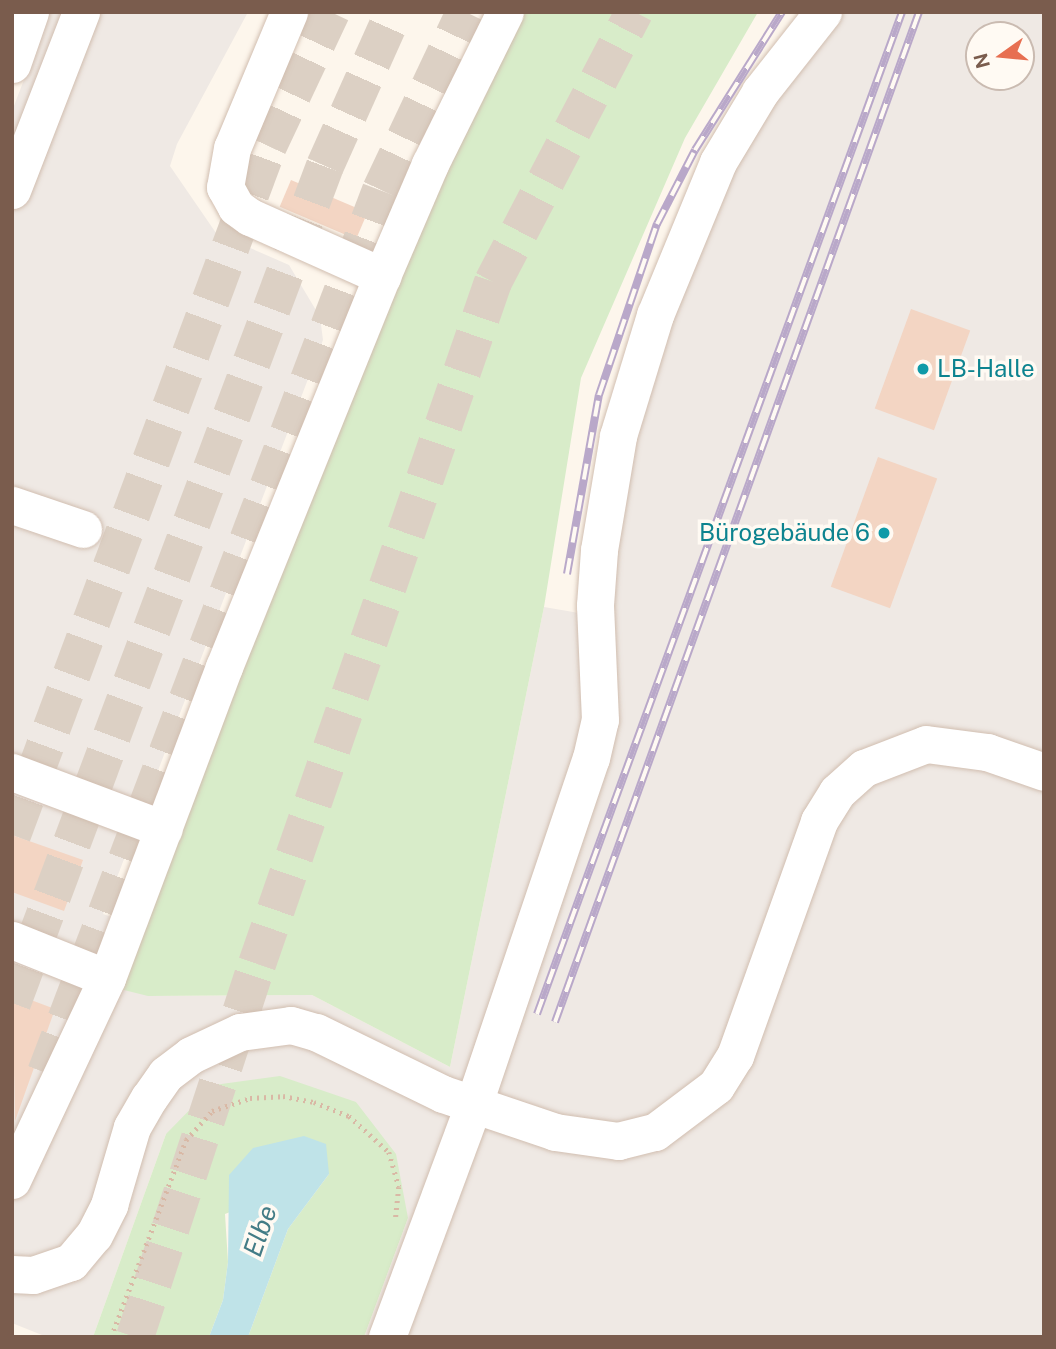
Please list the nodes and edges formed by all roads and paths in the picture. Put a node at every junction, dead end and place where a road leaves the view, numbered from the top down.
1 (30, 12) edge
2 (81, 12) edge
3 (289, 12) edge
4 (505, 12) edge
5 (823, 12) edge
6 (12, 64) edge
7 (12, 190) edge
8 (382, 276) junction
9 (12, 505) edge
10 (83, 529) dead end
11 (12, 772) edge
12 (1044, 772) edge
13 (164, 829) junction
14 (12, 940) edge
15 (107, 978) junction
16 (474, 1102) junction
17 (12, 1180) edge
18 (395, 1227) dead end
19 (12, 1274) edge
20 (111, 1337) edge
21 (387, 1337) edge

1 - 6 lane
2 - 7 lane
3 - 8 lane
4 - 8 lane
5 - 16 lane
8 - 13 lane
9 - 10 lane
11 - 13 lane
12 - 16 lane
13 - 15 lane
14 - 15 lane
15 - 17 lane
16 - 19 lane
16 - 21 lane
18 - 20 path

